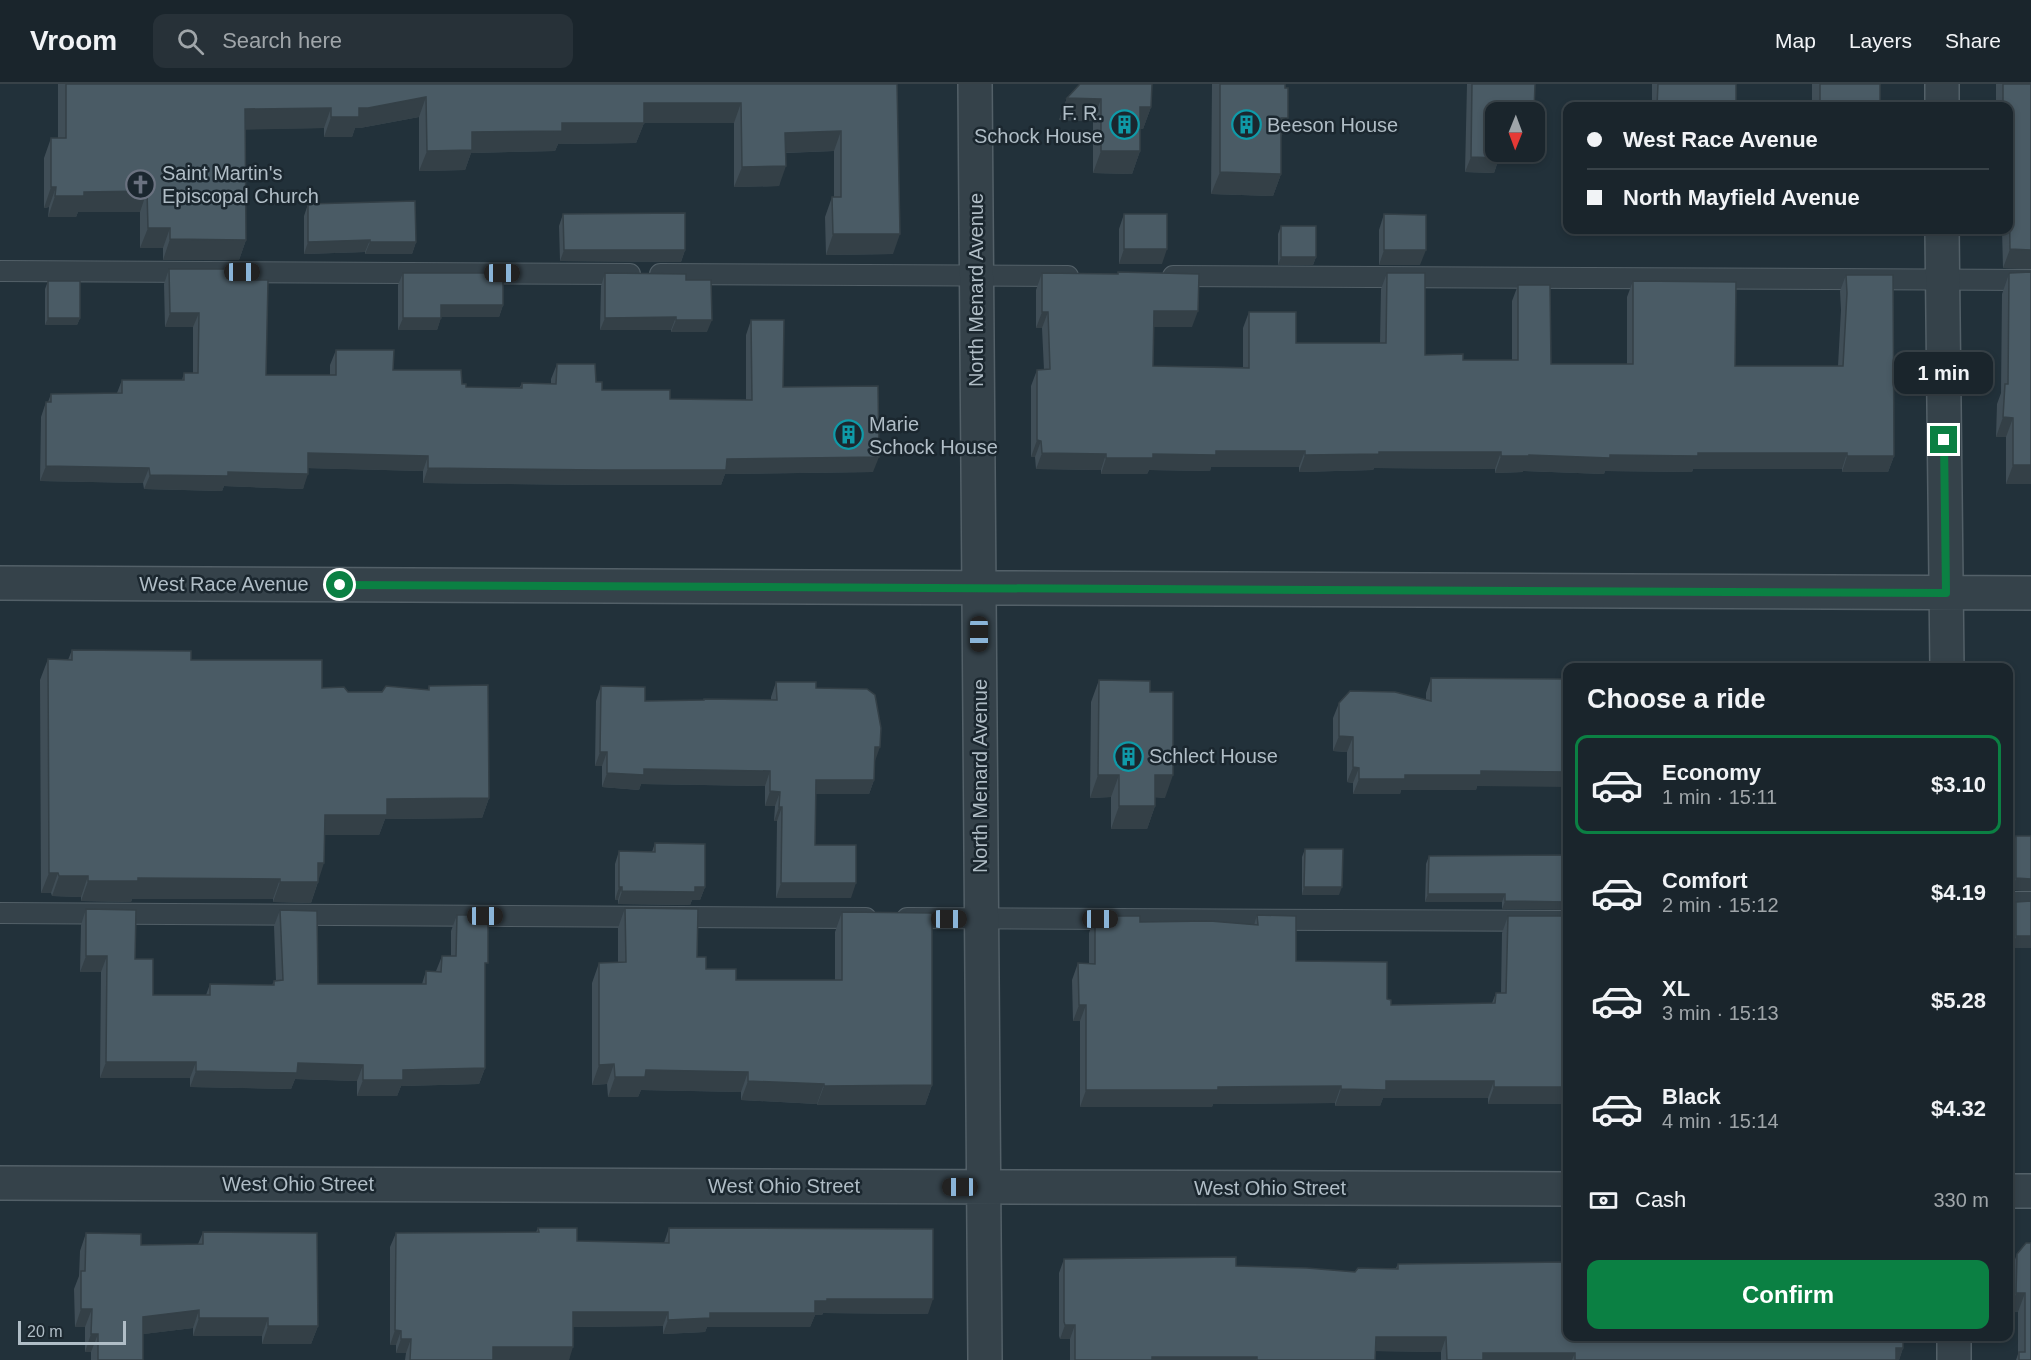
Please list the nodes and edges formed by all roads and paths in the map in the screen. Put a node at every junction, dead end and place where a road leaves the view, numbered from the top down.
1 (975, 84) edge
2 (1942, 84) edge
3 (1942, 102) edge
4 (1942, 234) edge
5 (0, 271) edge
6 (976, 275) junction
7 (1084, 276) edge
8 (1155, 276) edge
9 (1942, 279) junction
10 (2031, 280) edge
11 (0, 583) edge
12 (979, 589) junction
13 (1946, 593) junction
14 (2031, 593) edge
15 (1947, 663) edge
16 (2013, 902) edge
17 (2031, 902) edge
18 (0, 914) edge
19 (981, 919) junction
20 (1563, 921) edge
21 (0, 1183) edge
22 (984, 1187) junction
23 (1563, 1189) edge
24 (2013, 1191) edge
25 (2031, 1191) edge
26 (1954, 1341) edge
27 (985, 1360) edge
28 (1954, 1360) edge

1 - 6 street, North Menard Avenue
2 - 3 street
4 - 9 street
5 - 6 lane
6 - 7 lane
6 - 12 street, North Menard Avenue
8 - 9 lane
9 - 10 lane
9 - 13 street
11 - 12 street, West Race Avenue
12 - 13 street, West Race Avenue
12 - 19 street, North Menard Avenue
13 - 14 street, West Race Avenue
13 - 15 street
16 - 17 lane
18 - 19 lane
19 - 20 lane
19 - 22 street, North Menard Avenue
21 - 22 street, West Ohio Street
22 - 23 street, West Ohio Street
22 - 27 street, North Menard Avenue
24 - 25 street
26 - 28 street

